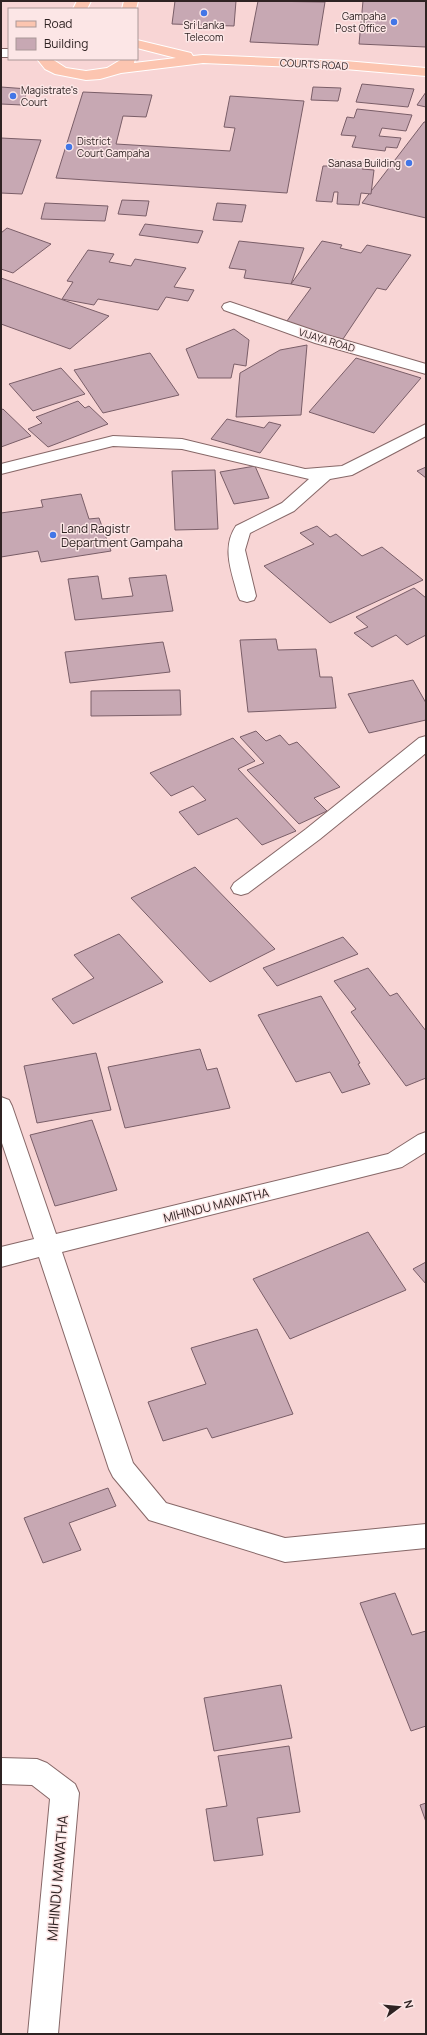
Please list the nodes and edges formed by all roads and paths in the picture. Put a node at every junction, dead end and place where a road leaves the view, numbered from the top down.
1 (138, 44) edge
2 (203, 59) junction
3 (45, 60) edge
4 (129, 60) edge
5 (118, 69) junction
6 (426, 72) edge
7 (230, 307) dead end
8 (426, 369) edge
9 (426, 429) edge
10 (1, 469) edge
11 (325, 474) junction
12 (248, 596) dead end
13 (426, 743) edge
14 (241, 888) dead end
15 (1, 1106) edge
16 (426, 1141) edge
17 (48, 1246) junction
18 (1, 1257) edge
19 (426, 1536) edge
20 (1, 1771) edge
21 (43, 2034) edge

1 - 2 main road, COURTS ROAD
2 - 5 main road, COURTS ROAD
2 - 6 main road, COURTS ROAD
3 - 5 main road, COURTS ROAD
4 - 5 main road
7 - 8 street, VIJAYA ROAD
9 - 11 street
10 - 11 street
11 - 12 street
13 - 14 street
15 - 17 street
16 - 17 street, MIHINDU MAWATHA
17 - 18 street, MIHINDU MAWATHA
17 - 19 street
20 - 21 street, MIHINDU MAWATHA

